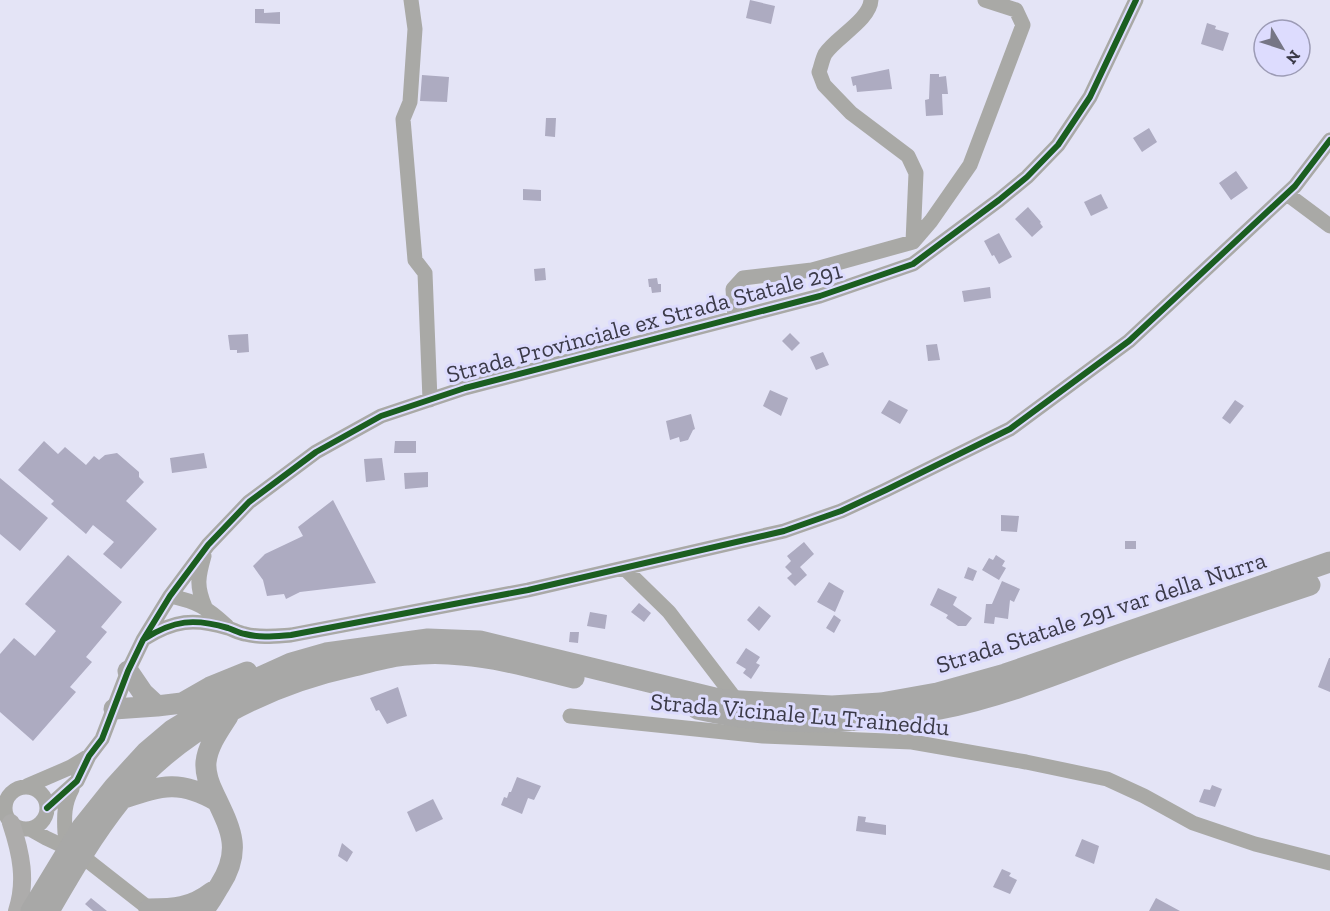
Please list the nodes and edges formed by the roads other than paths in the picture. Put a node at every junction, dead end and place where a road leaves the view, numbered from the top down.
1 (411, 0) edge
2 (870, 0) edge
3 (985, 0) edge
4 (1136, 0) edge
5 (1330, 140) edge
6 (1287, 194) junction
7 (1330, 226) edge
8 (913, 242) junction
9 (735, 318) junction
10 (430, 400) junction
11 (208, 545) junction
12 (1330, 562) edge
13 (624, 568) junction
14 (1330, 578) edge
15 (170, 596) junction
16 (205, 615) junction
17 (143, 640) junction
18 (1090, 654) junction
19 (291, 663) junction
20 (128, 671) junction
21 (157, 706) junction
22 (722, 707) junction
23 (114, 709) junction
24 (231, 711) junction
25 (570, 716) dead end
26 (763, 736) junction
27 (89, 756) junction
28 (76, 781) junction
29 (27, 786) junction
30 (122, 799) junction
31 (217, 801) junction
32 (2, 803) edge
33 (47, 810) junction
34 (11, 823) junction
35 (30, 829) junction
36 (80, 832) junction
37 (78, 853) junction
38 (1330, 863) edge
39 (62, 872) junction
40 (219, 886) junction
41 (205, 909) edge
42 (150, 910) edge
43 (17, 911) edge
44 (32, 911) edge
45 (49, 911) edge

1 - 10 street
2 - 8 street
3 - 8 street
4 - 9 street, Strada Provinciale ex Strada Statale 291
5 - 6 street
6 - 7 street
6 - 13 street
8 - 9 street
9 - 10 street, Strada Provinciale ex Strada Statale 291
10 - 11 street, Strada Provinciale ex Strada Statale 291
11 - 15 street, Strada Provinciale ex Strada Statale 291
11 - 16 street
12 - 18 highway, Strada Statale 291 var della Nurra
13 - 16 street
13 - 26 street
14 - 18 highway, Strada Statale 291 var della Nurra
15 - 16 street
15 - 17 street, Strada Provinciale ex Strada Statale 291
16 - 17 street
17 - 20 street, Strada Provinciale ex Strada Statale 291
18 - 22 highway, Strada Statale 291 var della Nurra
19 - 21 highway
19 - 22 highway, Strada Statale 291 var della Nurra
19 - 36 highway, Strada Statale 291 var della Nurra
20 - 21 highway
20 - 23 street, Strada Provinciale ex Strada Statale 291
21 - 23 highway
22 - 24 highway, Strada Statale 291 var della Nurra
23 - 27 street, Strada Provinciale ex Strada Statale 291
24 - 30 highway, Strada Statale 291 var della Nurra
24 - 31 highway
25 - 26 street, Strada Vicinale Lu Traineddu
26 - 38 street, Strada Vicinale Lu Traineddu
27 - 28 street, Strada Provinciale ex Strada Statale 291
27 - 29 street, Strada Provinciale ex Strada Statale 291
28 - 33 street, Strada Provinciale ex Strada Statale 291
28 - 36 street
29 - 32 street
29 - 33 street
30 - 31 highway
30 - 36 highway, Strada Statale 291 var della Nurra
31 - 40 highway
32 - 34 street
33 - 35 street
33 - 36 street
34 - 35 street
34 - 43 main road
35 - 37 street
36 - 37 street
36 - 39 highway, Strada Statale 291 var della Nurra
37 - 42 street
39 - 44 highway, Strada Statale 291 var della Nurra
39 - 45 highway, Strada Statale 291 var della Nurra
40 - 41 highway
40 - 42 highway

